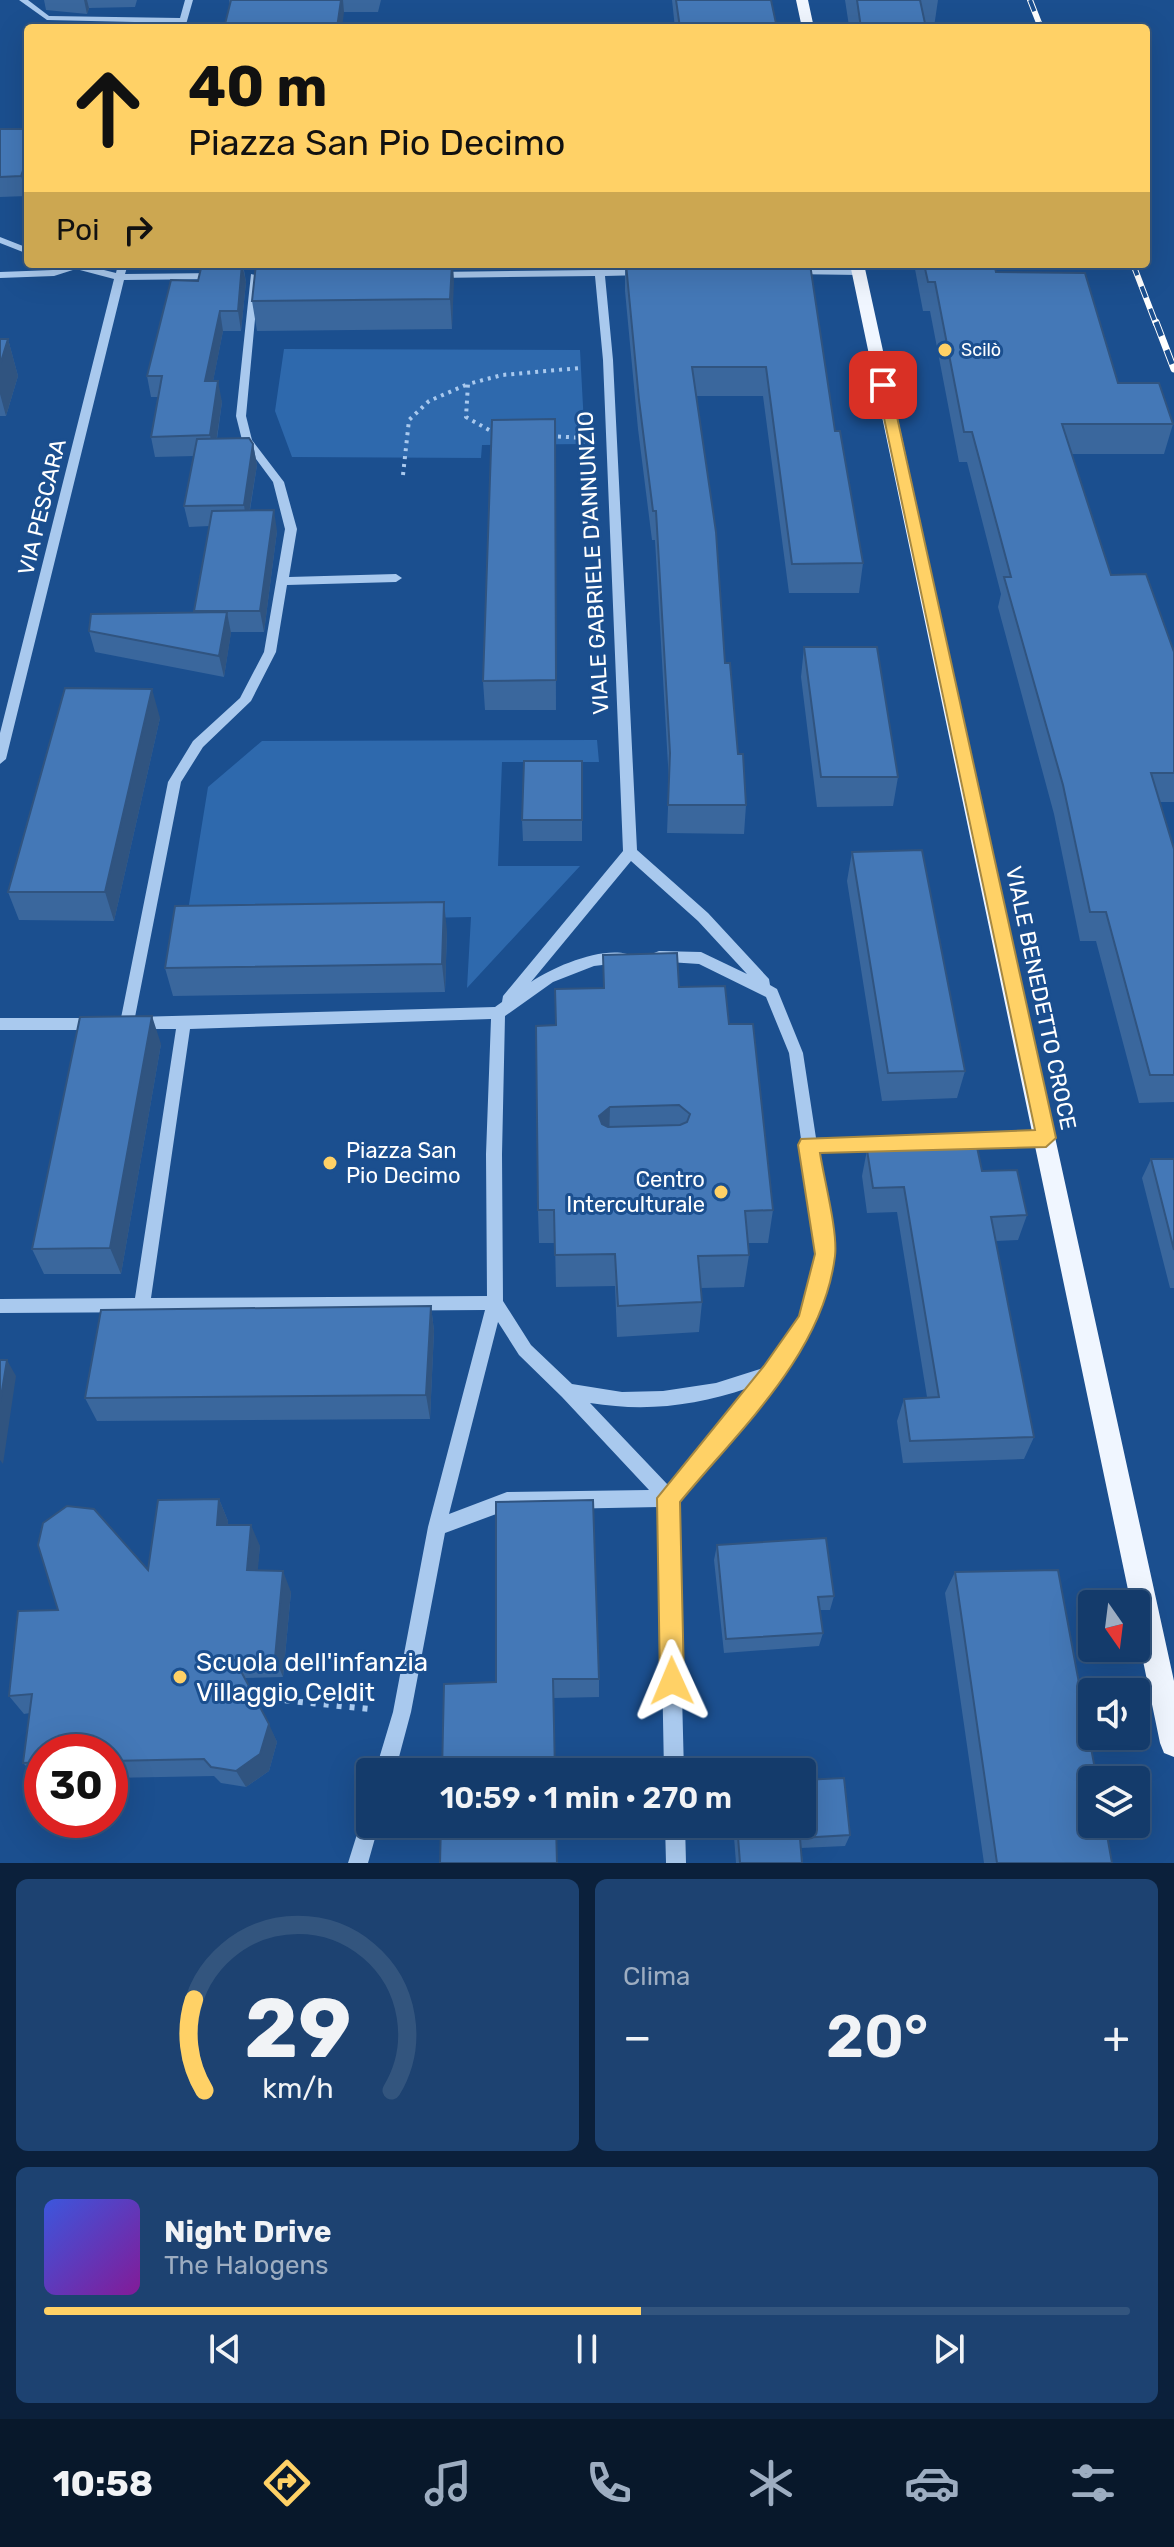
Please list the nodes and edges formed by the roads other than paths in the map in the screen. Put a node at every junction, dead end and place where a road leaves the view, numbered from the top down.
1 (23, 0) edge
2 (189, 0) edge
3 (802, 0) edge
4 (182, 24) edge
5 (807, 24) edge
6 (0, 240) edge
7 (24, 249) edge
8 (65, 268) edge
9 (102, 268) edge
10 (599, 268) edge
11 (858, 268) edge
12 (122, 270) edge
13 (660, 272) edge
14 (780, 272) edge
15 (0, 275) edge
16 (421, 275) edge
17 (226, 276) edge
18 (269, 276) edge
19 (396, 578) dead end
20 (282, 581) junction
21 (0, 759) edge
22 (630, 852) junction
23 (772, 993) junction
24 (498, 1013) junction
25 (127, 1023) junction
26 (184, 1023) junction
27 (0, 1024) edge
28 (1046, 1138) junction
29 (808, 1145) junction
30 (495, 1303) junction
31 (142, 1305) junction
32 (0, 1306) edge
33 (772, 1373) junction
34 (568, 1391) junction
35 (668, 1498) junction
36 (437, 1527) junction
37 (1174, 1743) edge
38 (389, 1758) edge
39 (674, 1758) edge
40 (365, 1838) edge
41 (675, 1838) edge
42 (358, 1863) edge
43 (676, 1863) edge

1 - 4 street
2 - 4 street
3 - 5 main road
6 - 7 street
8 - 15 street
9 - 12 street
10 - 13 street
10 - 16 street
10 - 22 street, VIALE GABRIELE D'ANNUNZIO
11 - 14 street
11 - 28 main road, VIALE BENEDETTO CROCE
12 - 17 street
12 - 21 street, VIA PESCARA
18 - 20 street
19 - 20 street
20 - 25 street
22 - 23 street
22 - 24 street
23 - 24 street
23 - 29 street
24 - 26 street
24 - 30 street
25 - 26 street
25 - 27 street
26 - 31 street
28 - 29 street
28 - 37 main road, VIALE BENEDETTO CROCE
29 - 33 street
30 - 31 street
30 - 34 street
30 - 36 street
31 - 32 street
33 - 34 street
33 - 35 street
34 - 35 street
35 - 36 street
35 - 39 street
36 - 38 street
40 - 42 street
41 - 43 street

